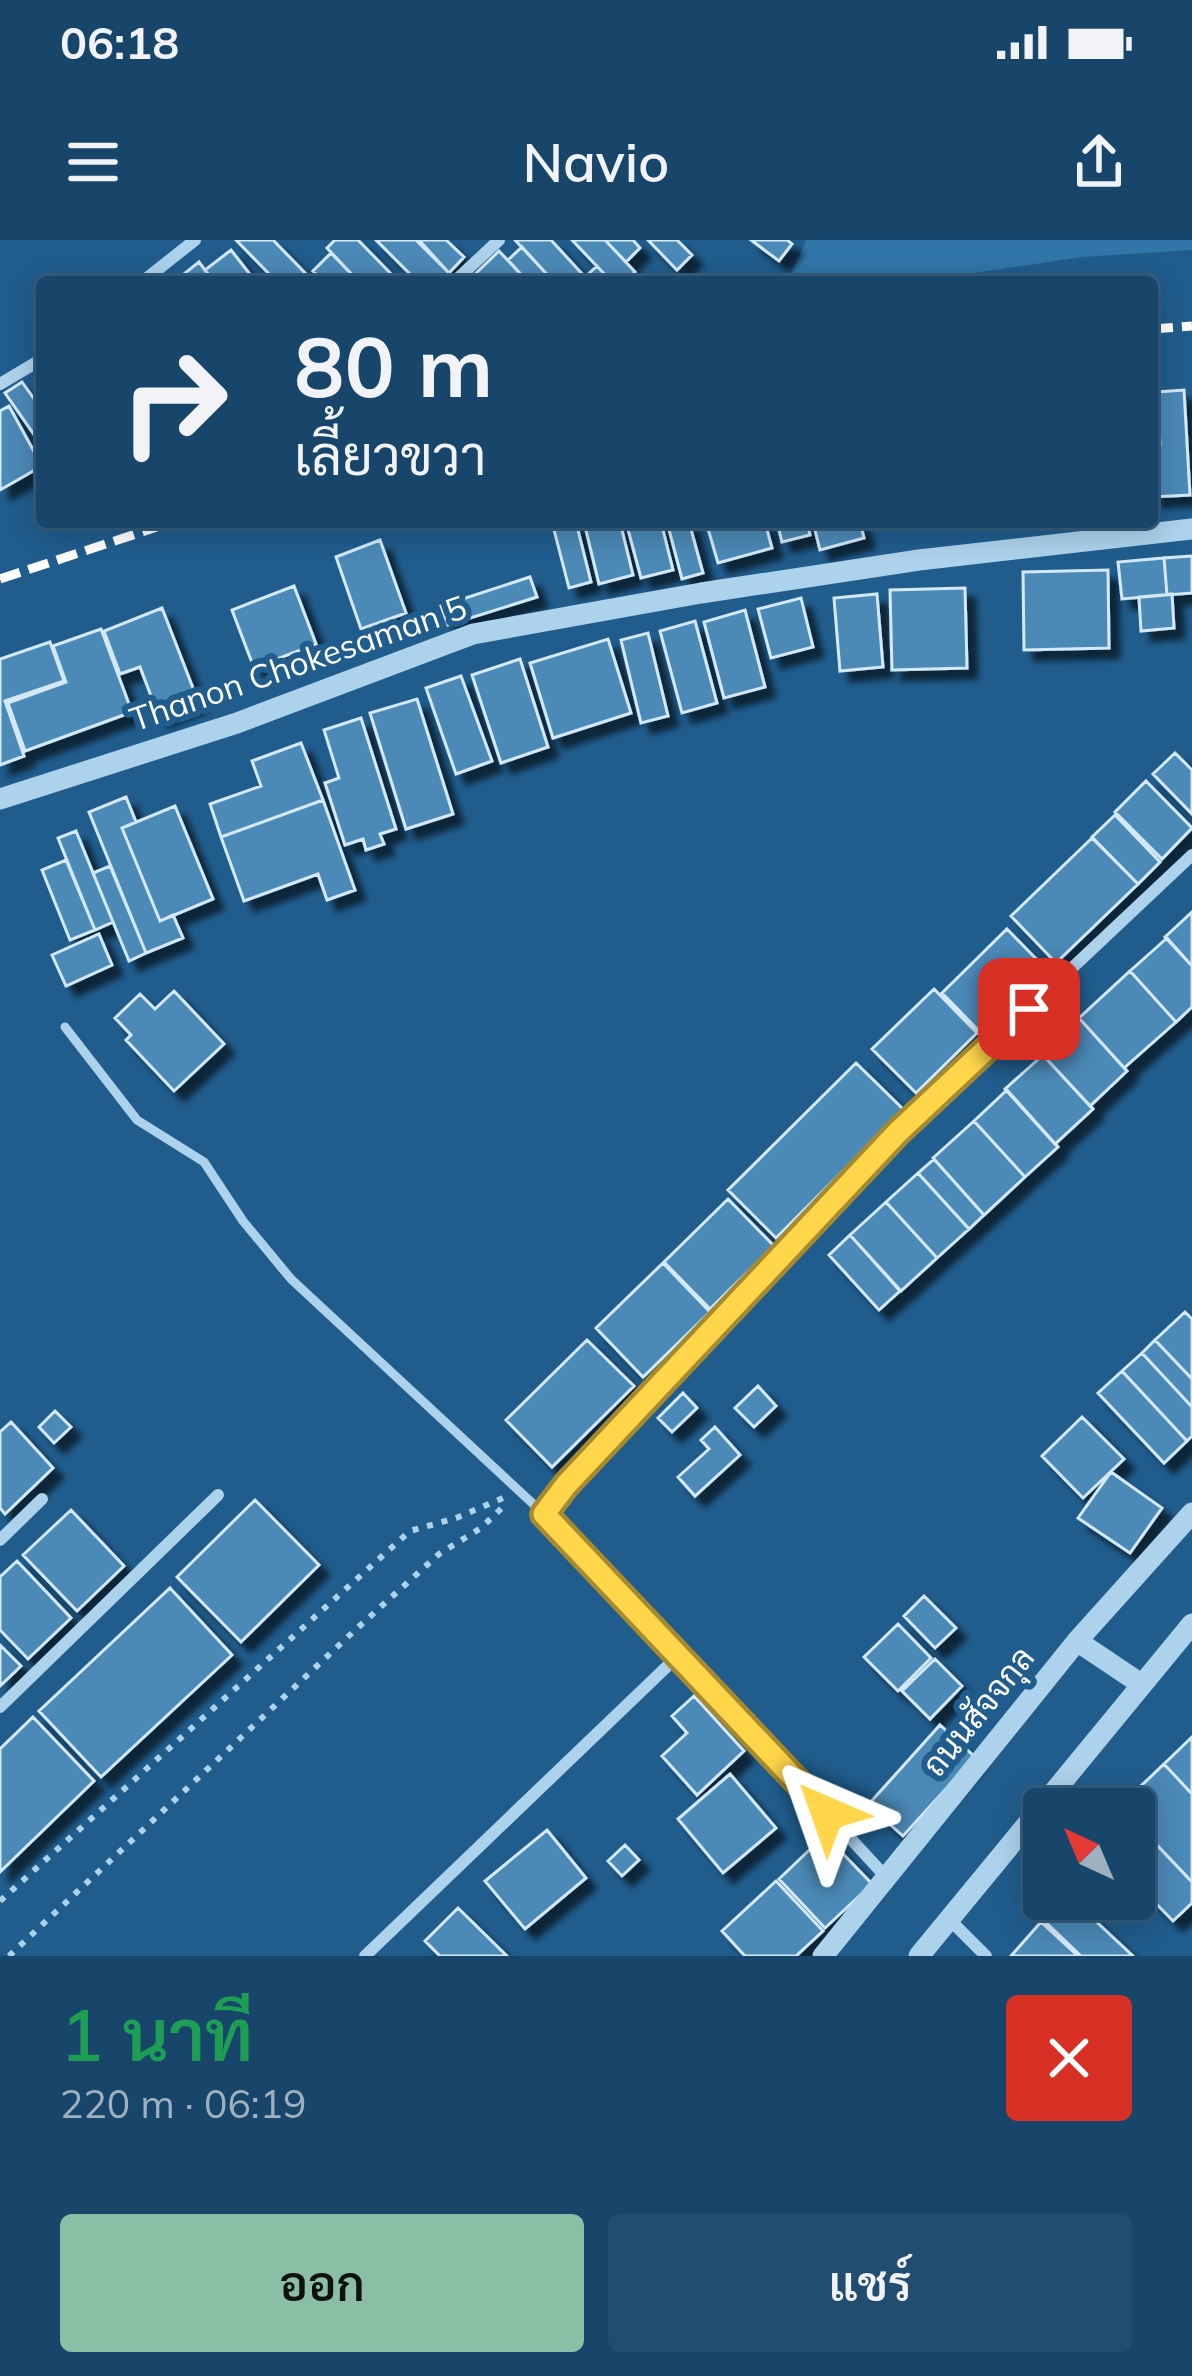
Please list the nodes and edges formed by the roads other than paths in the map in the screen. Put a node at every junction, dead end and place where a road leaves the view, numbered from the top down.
1 (195, 240) edge
2 (499, 240) edge
3 (150, 276) edge
4 (460, 276) edge
5 (36, 363) edge
6 (0, 384) edge
7 (1192, 529) edge
8 (0, 799) edge
9 (1192, 855) edge
10 (65, 1027) dead end
11 (218, 1495) dead end
12 (42, 1499) dead end
13 (1192, 1513) edge
14 (544, 1514) junction
15 (0, 1540) edge
16 (1192, 1624) edge
17 (1077, 1641) junction
18 (680, 1654) junction
19 (1141, 1684) junction
20 (0, 1707) edge
21 (886, 1877) junction
22 (950, 1920) junction
23 (365, 1956) edge
24 (824, 1956) edge
25 (919, 1956) edge
26 (986, 1956) edge

1 - 3 street
2 - 4 street
5 - 6 street
7 - 8 street, Thanon Chokesaman 5
9 - 14 street
10 - 14 lane
11 - 20 street
12 - 15 street
13 - 17 street, ถนนสัจจกุล
14 - 18 street
16 - 19 street
17 - 19 street
17 - 21 street, ถนนสัจจกุล
18 - 21 street
18 - 23 street
19 - 22 street
21 - 24 street, ถนนสัจจกุล
22 - 25 street
22 - 26 street

